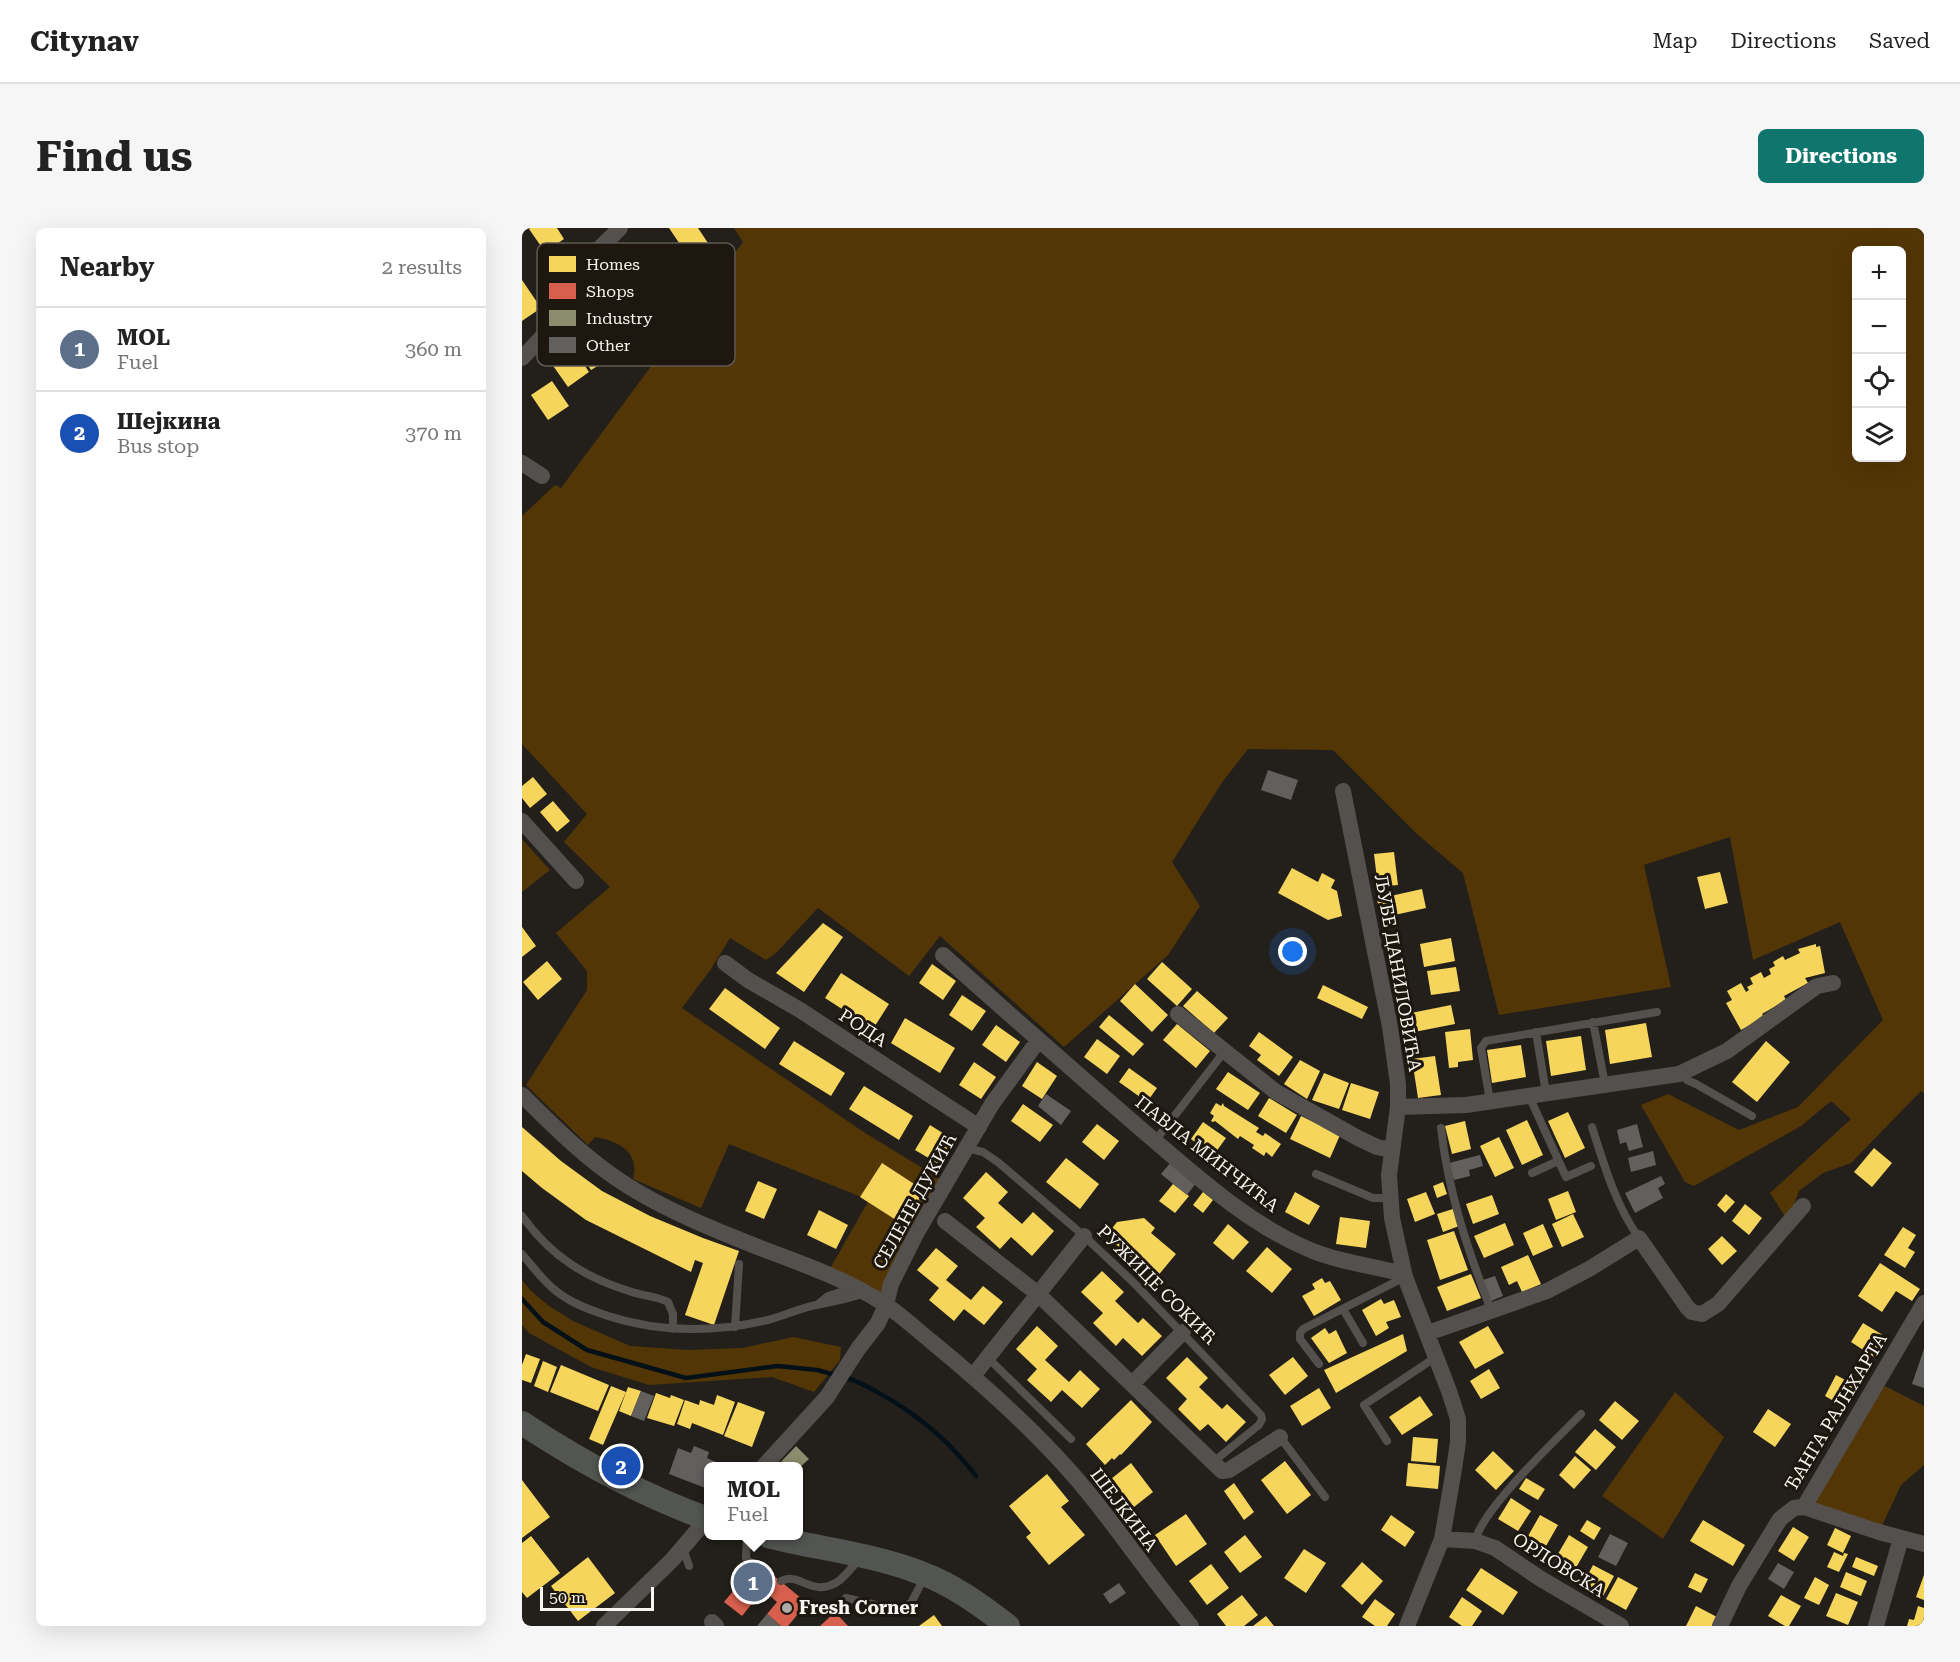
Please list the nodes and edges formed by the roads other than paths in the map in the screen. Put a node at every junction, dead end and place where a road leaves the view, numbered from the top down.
1 (620, 228) edge
2 (605, 243) edge
3 (537, 342) edge
4 (522, 358) edge
5 (522, 463) edge
6 (542, 476) dead end
7 (1343, 791) dead end
8 (522, 820) edge
9 (576, 881) dead end
10 (943, 956) dead end
11 (725, 963) dead end
12 (1833, 983) dead end
13 (1657, 1012) dead end
14 (1178, 1014) dead end
15 (1593, 1022) junction
16 (1536, 1032) junction
17 (1038, 1041) junction
18 (1224, 1052) junction
19 (1680, 1073) junction
20 (1605, 1084) junction
21 (1546, 1093) junction
22 (522, 1095) edge
23 (1529, 1096) junction
24 (1490, 1101) junction
25 (1398, 1107) junction
26 (1752, 1116) dead end
27 (979, 1127) junction
28 (1592, 1127) dead end
29 (1441, 1128) dead end
30 (1155, 1141) junction
31 (966, 1148) junction
32 (1391, 1150) junction
33 (1558, 1161) junction
34 (1591, 1166) dead end
35 (1532, 1173) dead end
36 (1316, 1174) dead end
37 (1389, 1198) junction
38 (1803, 1206) dead end
39 (522, 1216) edge
40 (945, 1221) dead end
41 (1084, 1236) junction
42 (1639, 1238) junction
43 (522, 1254) edge
44 (739, 1264) dead end
45 (1405, 1275) junction
46 (862, 1290) junction
47 (1038, 1294) junction
48 (1924, 1303) edge
49 (886, 1305) junction
50 (1343, 1309) junction
51 (1491, 1310) junction
52 (735, 1327) junction
53 (673, 1329) junction
54 (1183, 1332) junction
55 (1428, 1333) junction
56 (1363, 1343) dead end
57 (1436, 1357) junction
58 (988, 1358) junction
59 (1318, 1364) dead end
60 (973, 1377) junction
61 (1132, 1384) junction
62 (1581, 1414) dead end
63 (522, 1423) edge
64 (1280, 1437) joint
65 (1071, 1439) dead end
66 (1387, 1441) dead end
67 (768, 1462) edge
68 (1213, 1462) junction
69 (1325, 1497) dead end
70 (1804, 1507) junction
71 (704, 1518) edge
72 (704, 1524) edge
73 (1901, 1538) junction
74 (1442, 1539) junction
75 (747, 1540) edge
76 (787, 1540) edge
77 (1475, 1540) junction
78 (1924, 1544) edge
79 (683, 1548) junction
80 (862, 1556) junction
81 (689, 1566) dead end
82 (753, 1567) dead end
83 (925, 1574) junction
84 (781, 1581) dead end
85 (846, 1598) dead end
86 (611, 1624) edge
87 (1008, 1626) edge
88 (1191, 1626) edge
89 (1407, 1626) edge
90 (1621, 1626) edge
91 (1720, 1626) edge
92 (1876, 1626) edge

1 - 2 street
3 - 4 street
5 - 6 street
7 - 25 street, ЉУБЕ ДАНИЛОВИЋА
8 - 9 street
10 - 17 street, ПАВЛА МИНЧИЋА
11 - 27 street, РОДА
12 - 19 street
13 - 15 lane
14 - 18 street
15 - 16 lane
15 - 20 lane
16 - 21 lane
16 - 24 lane
17 - 27 street, СЕЛЕНЕ ДУКИЋ
17 - 30 street, ПАВЛА МИНЧИЋА
18 - 30 lane
18 - 32 street
19 - 20 street
19 - 26 lane
20 - 21 street
21 - 23 street
22 - 46 street, ШЕЈКИНА
23 - 24 street
23 - 33 lane
24 - 25 street
25 - 32 street, ЉУБЕ ДАНИЛОВИЋА
27 - 31 street, СЕЛЕНЕ ДУКИЋ
28 - 42 lane
29 - 51 lane
30 - 45 street, ПАВЛА МИНЧИЋА
31 - 41 lane, РУЖИЦЕ СОКИЋ
31 - 49 street, СЕЛЕНЕ ДУКИЋ
32 - 37 street, ЉУБЕ ДАНИЛОВИЋА
33 - 34 lane
33 - 35 lane
36 - 37 lane
37 - 45 street, ЉУБЕ ДАНИЛОВИЋА
38 - 42 street
39 - 53 lane
40 - 47 street
41 - 47 street
41 - 54 lane, РУЖИЦЕ СОКИЋ
42 - 51 street
43 - 53 lane
44 - 52 lane
45 - 50 lane
45 - 55 street, ЉУБЕ ДАНИЛОВИЋА
46 - 49 street, ШЕЈКИНА
46 - 52 lane
47 - 58 street
47 - 61 street
48 - 70 street, ЂАНГА РАЈНХАРТА
49 - 60 street, ШЕЈКИНА
49 - 67 street, СЕЛЕНЕ ДУКИЋ
50 - 56 lane
50 - 59 lane
51 - 55 street
52 - 53 lane
54 - 61 street
54 - 68 lane, РУЖИЦЕ СОКИЋ
55 - 57 street, ЉУБЕ ДАНИЛОВИЋА
57 - 66 lane
57 - 74 street, ЉУБЕ ДАНИЛОВИЋА
58 - 60 street
58 - 65 lane
60 - 88 street, ШЕЈКИНА
61 - 68 street
62 - 77 lane
63 - 71 main road
64 - 68 street
64 - 69 lane
70 - 73 street
70 - 91 street, ЂАНГА РАЈНХАРТА
72 - 79 street
73 - 78 street
73 - 92 street
74 - 77 street, ОРЛОВСКА
74 - 89 street, ЉУБЕ ДАНИЛОВИЋА
75 - 82 lane
76 - 80 main road
77 - 90 street, ОРЛОВСКА
79 - 81 lane
79 - 86 street
80 - 83 main road
80 - 84 lane
83 - 85 lane
83 - 87 main road

